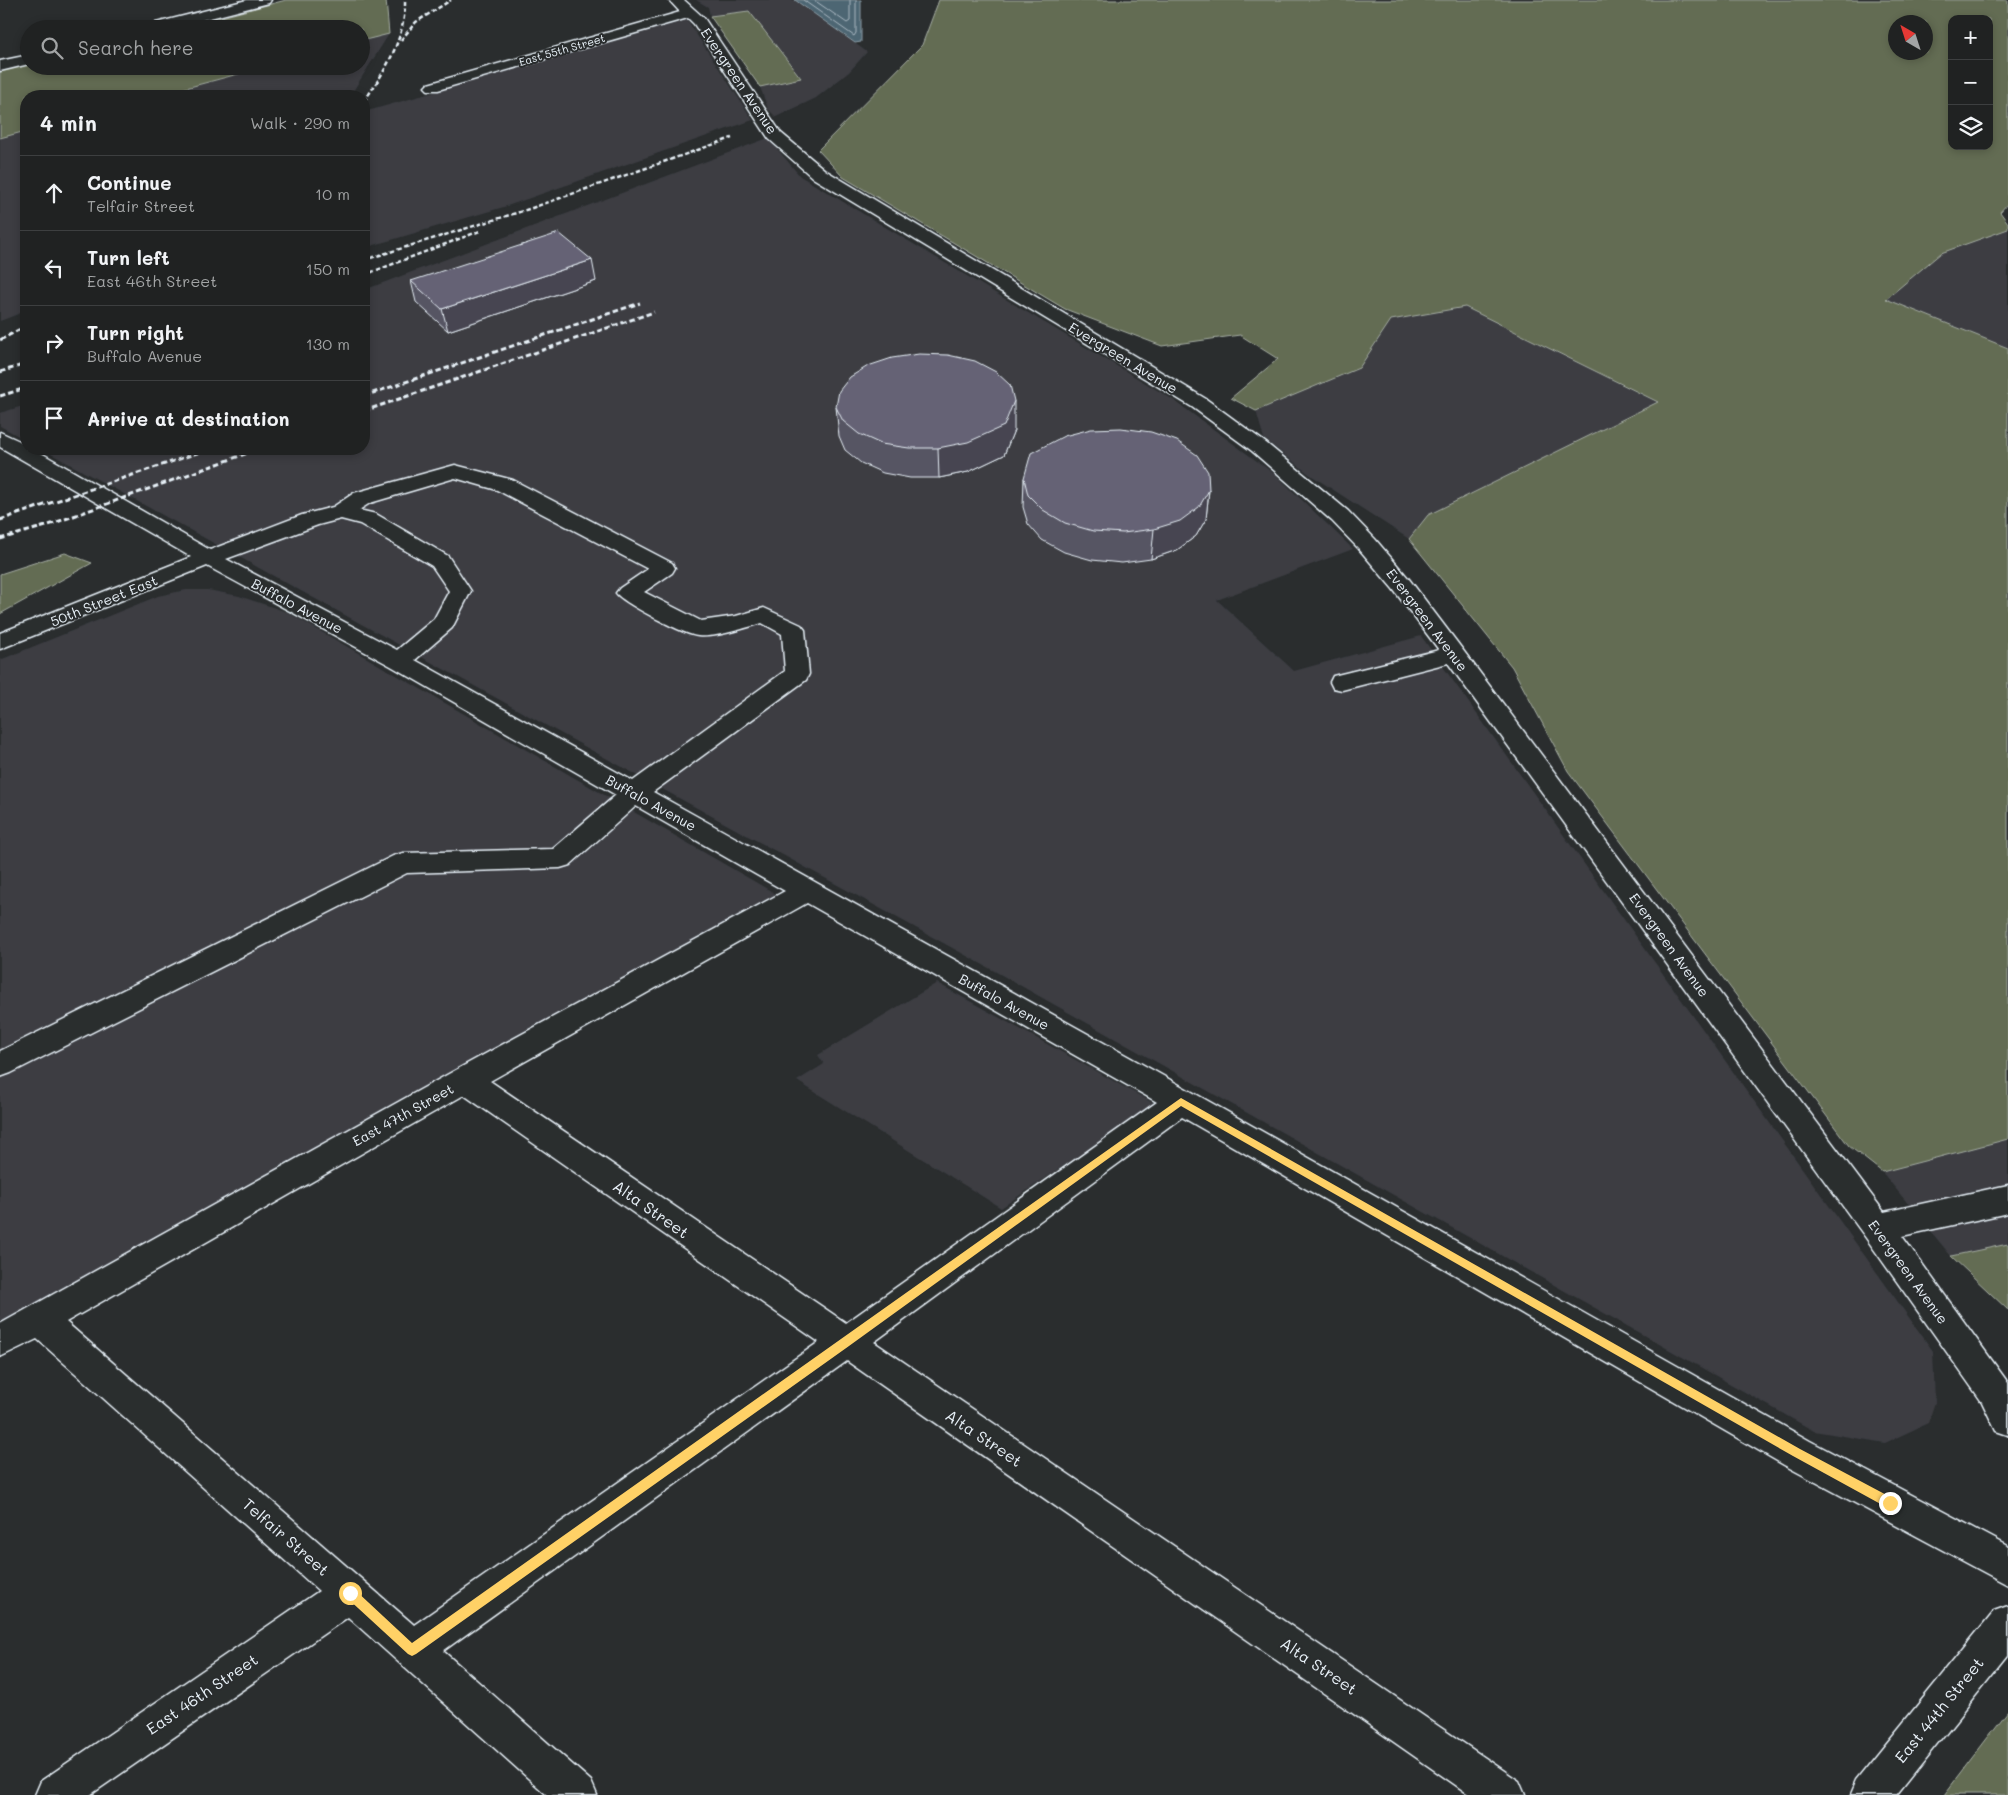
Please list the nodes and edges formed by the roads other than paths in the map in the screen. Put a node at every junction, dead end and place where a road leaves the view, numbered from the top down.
1 (264, 0) edge
2 (684, 6) edge
3 (185, 20) edge
4 (20, 61) edge
5 (0, 66) edge
6 (432, 87) dead end
7 (0, 438) edge
8 (20, 449) edge
9 (30, 455) edge
10 (342, 512) junction
11 (208, 558) junction
12 (0, 642) edge
13 (1454, 654) junction
14 (399, 660) junction
15 (1342, 682) dead end
16 (634, 793) junction
17 (807, 891) junction
18 (0, 1065) edge
19 (464, 1080) junction
20 (1181, 1101) junction
21 (2008, 1199) edge
22 (1877, 1228) junction
23 (40, 1320) junction
24 (0, 1342) edge
25 (845, 1343) junction
26 (2008, 1419) edge
27 (2008, 1566) edge
28 (350, 1593) junction
29 (2008, 1625) edge
30 (412, 1650) junction
31 (55, 1795) edge
32 (577, 1795) edge
33 (1505, 1795) edge
34 (1870, 1795) edge

1 - 3 street
2 - 6 street, East 55th Street
2 - 13 street, Evergreen Avenue
4 - 5 street
7 - 8 street, Buffalo Avenue
9 - 11 street, Buffalo Avenue
10 - 11 street, 50th Street East
10 - 14 street
10 - 16 street
11 - 12 street, 50th Street East
11 - 14 street, Buffalo Avenue
13 - 15 street
13 - 22 street, Evergreen Avenue
14 - 16 street, Buffalo Avenue
16 - 17 street, Buffalo Avenue
16 - 18 street
17 - 19 street, East 47th Street
17 - 20 street, Buffalo Avenue
19 - 23 street, East 47th Street
19 - 25 street, Alta Street
20 - 25 street
20 - 27 street, Buffalo Avenue
21 - 22 street
22 - 26 street, Evergreen Avenue
23 - 24 street, East 47th Street
23 - 28 street, Telfair Street
25 - 30 street
25 - 33 street, Alta Street
28 - 30 street, Telfair Street
28 - 31 street, East 46th Street
29 - 34 street, East 44th Street
30 - 32 street, Telfair Street

